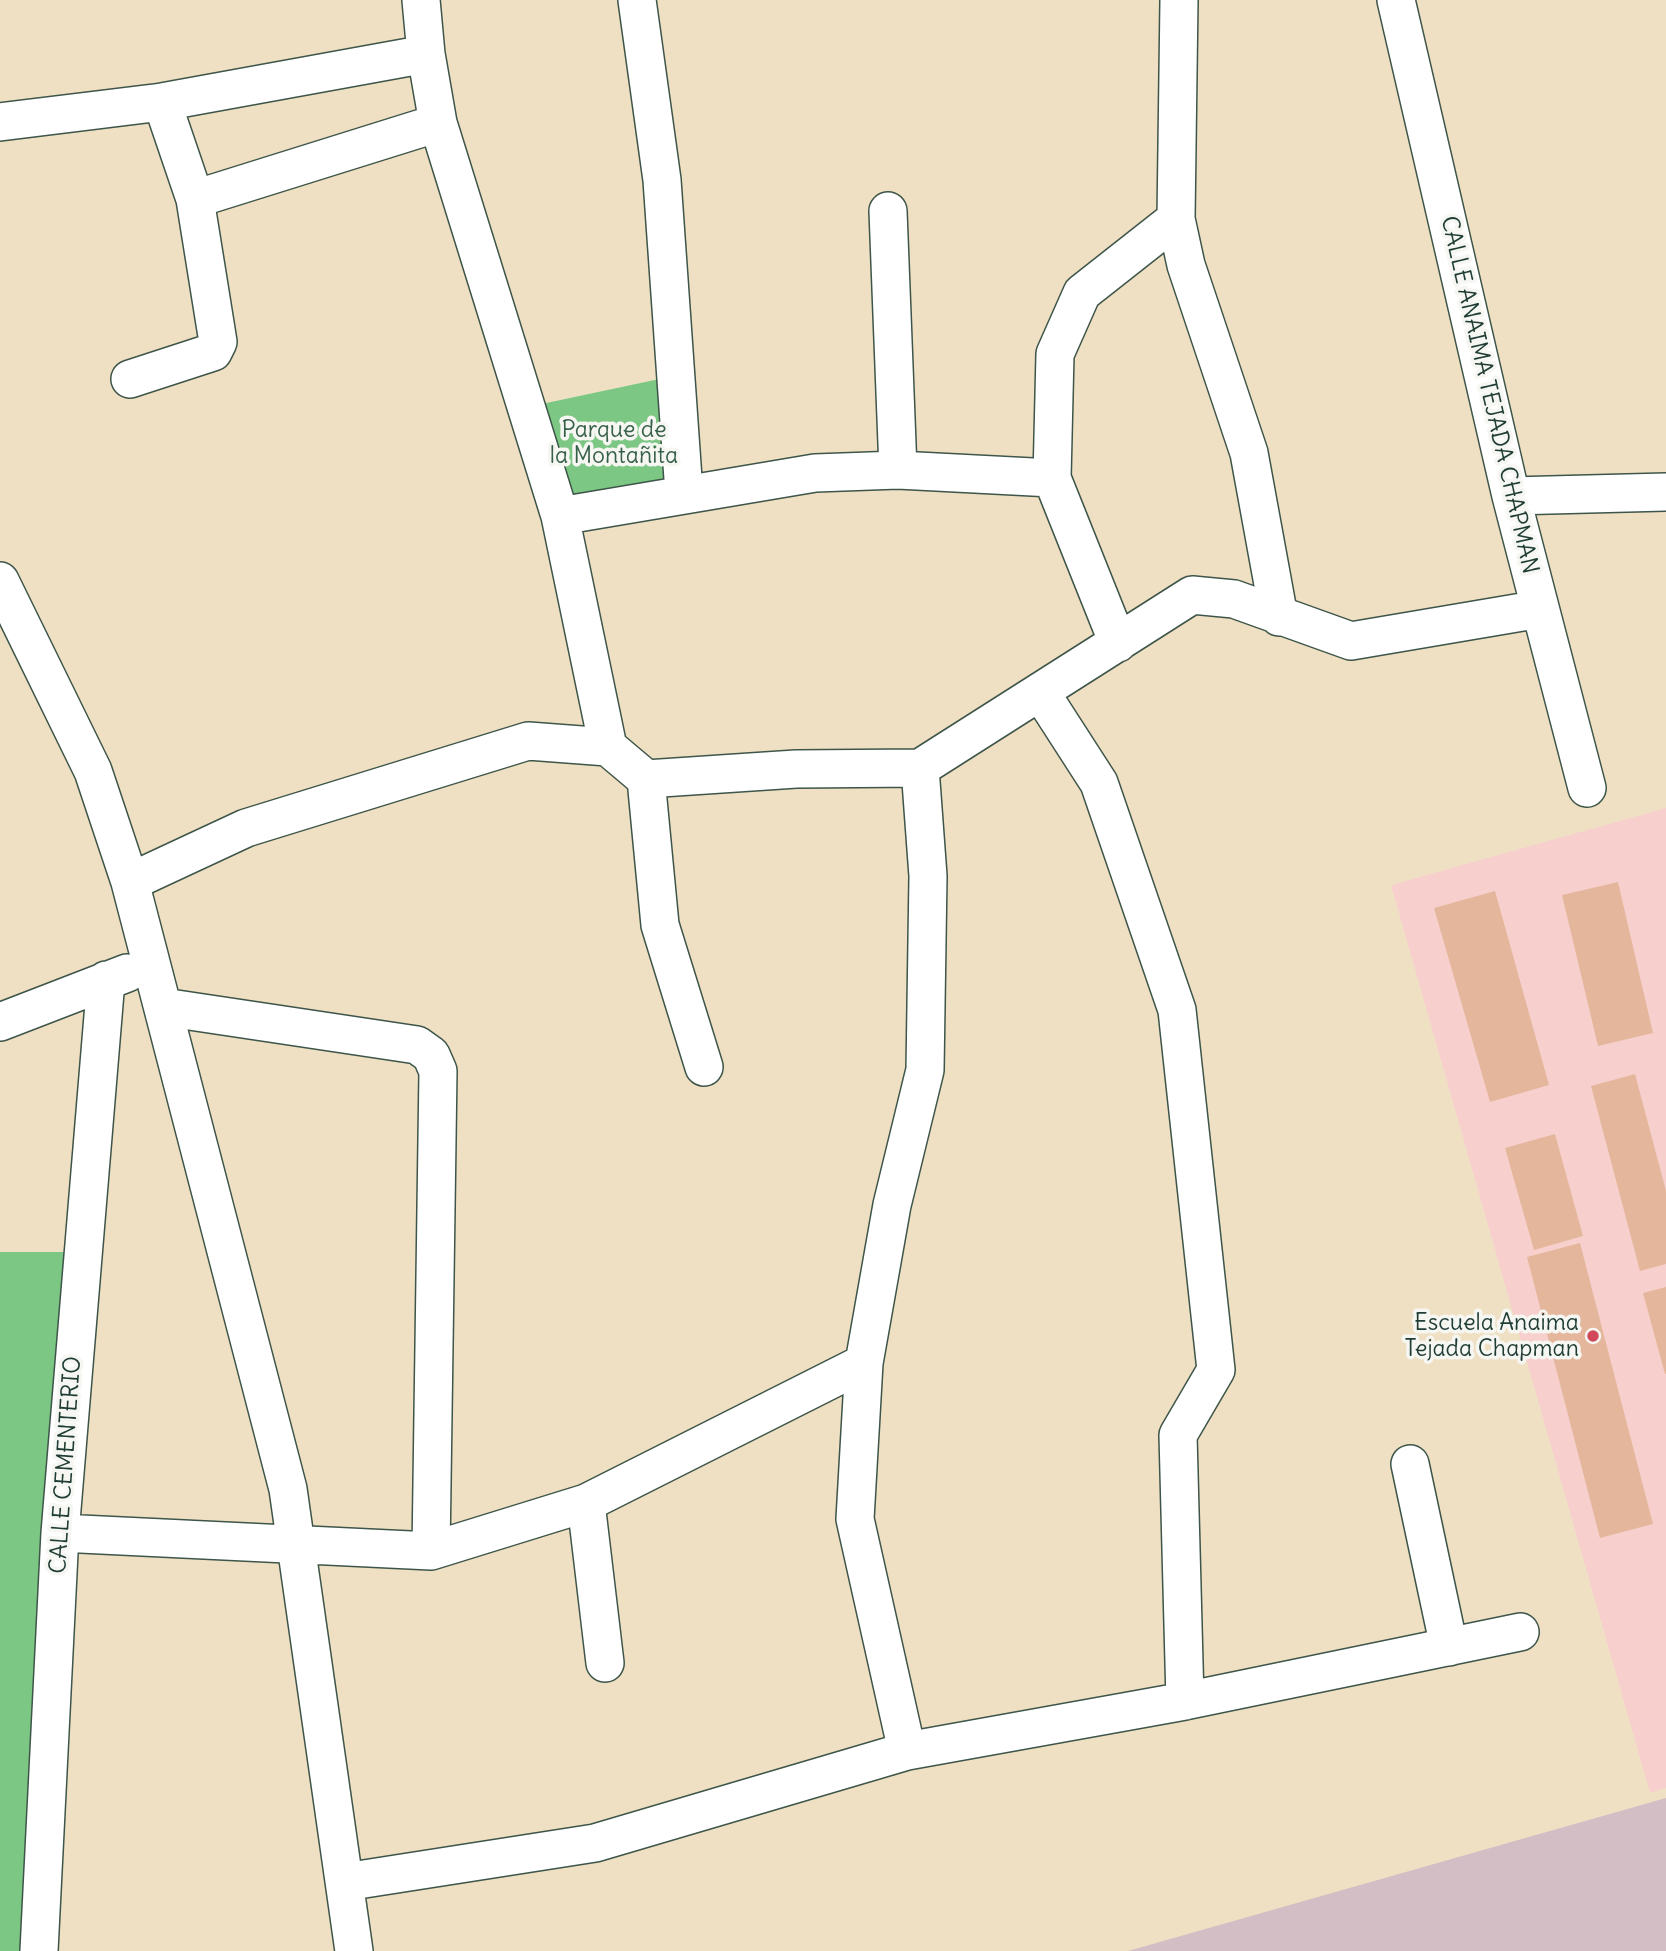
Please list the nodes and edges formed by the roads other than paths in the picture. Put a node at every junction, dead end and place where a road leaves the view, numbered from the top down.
1 (421, 0) edge
2 (637, 0) edge
3 (1179, 0) edge
4 (1396, 0) edge
5 (426, 54) junction
6 (162, 102) junction
7 (0, 122) edge
8 (438, 123) junction
9 (195, 199) junction
10 (888, 211) dead end
11 (1176, 219) junction
12 (130, 379) dead end
13 (898, 470) junction
14 (1052, 478) junction
15 (1666, 492) edge
16 (684, 493) junction
17 (1511, 496) junction
18 (560, 516) junction
19 (0, 581) edge
20 (1540, 609) junction
21 (1279, 617) junction
22 (1118, 643) junction
23 (1041, 693) junction
24 (608, 747) junction
25 (920, 768) junction
26 (646, 779) junction
27 (1587, 788) dead end
28 (130, 883) junction
29 (152, 966) junction
30 (106, 980) junction
31 (163, 1007) junction
32 (0, 1022) edge
33 (704, 1067) dead end
34 (864, 1363) junction
35 (1409, 1464) dead end
36 (586, 1503) junction
37 (60, 1533) junction
38 (297, 1545) junction
39 (431, 1551) junction
40 (1520, 1632) dead end
41 (1449, 1647) junction
42 (605, 1663) dead end
43 (1185, 1701) junction
44 (907, 1751) junction
45 (345, 1882) junction
46 (39, 1951) edge
47 (355, 1951) edge

1 - 5 street
2 - 16 street
3 - 11 street
4 - 17 street, CALLE ANAIMA TEJADA CHAPMAN
5 - 6 street
5 - 8 street
6 - 7 street
6 - 9 street
8 - 9 street
8 - 18 street
9 - 12 street
10 - 13 street
11 - 14 street
11 - 21 street
13 - 14 street
13 - 16 street
14 - 22 street
15 - 17 street
16 - 18 street
17 - 20 street, CALLE ANAIMA TEJADA CHAPMAN
18 - 24 street
19 - 28 street
20 - 21 street
20 - 27 street, CALLE ANAIMA TEJADA CHAPMAN
21 - 22 street
22 - 23 street
23 - 25 street
23 - 43 street
24 - 26 street
24 - 28 street
25 - 26 street
25 - 34 street
26 - 33 street
28 - 29 street
29 - 30 street
29 - 31 street
30 - 32 street
30 - 37 street, CALLE CEMENTERIO
31 - 38 street
31 - 39 street
34 - 36 street
34 - 44 street
35 - 41 street
36 - 39 street
36 - 42 street
37 - 38 street
37 - 46 street, CALLE CEMENTERIO
38 - 39 street
38 - 45 street
40 - 41 street
41 - 43 street
43 - 44 street
44 - 45 street
45 - 47 street

